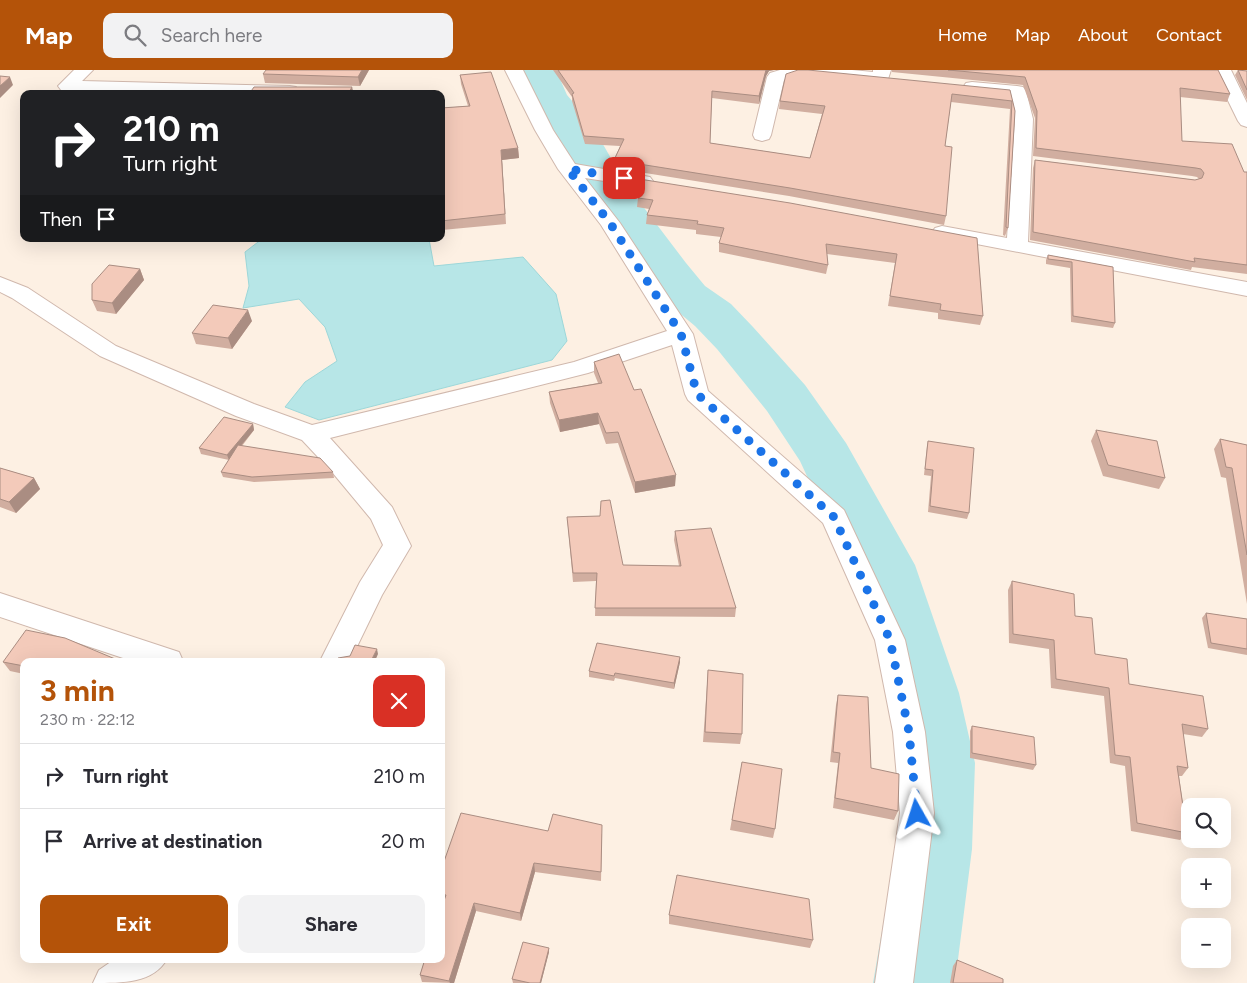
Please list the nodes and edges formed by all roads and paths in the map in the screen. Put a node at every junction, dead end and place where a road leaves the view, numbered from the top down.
1 (84, 70) edge
2 (514, 70) edge
3 (1222, 70) edge
4 (881, 74) edge
5 (900, 80) edge
6 (958, 85) edge
7 (257, 90) edge
8 (1247, 121) edge
9 (762, 135) dead end
10 (568, 169) junction
11 (664, 184) edge
12 (923, 228) edge
13 (1017, 246) junction
14 (0, 284) edge
15 (1247, 289) edge
16 (681, 334) junction
17 (311, 434) junction
18 (0, 605) edge
19 (159, 658) edge
20 (336, 658) edge
21 (142, 963) edge
22 (112, 983) edge
23 (894, 983) edge

1 - 7 street
2 - 10 street
3 - 8 street
4 - 5 street
4 - 9 street
6 - 13 street
10 - 11 street
10 - 16 street
12 - 13 street
13 - 15 street
14 - 17 street
16 - 17 street
16 - 23 street
17 - 20 street
18 - 19 street
21 - 22 street

